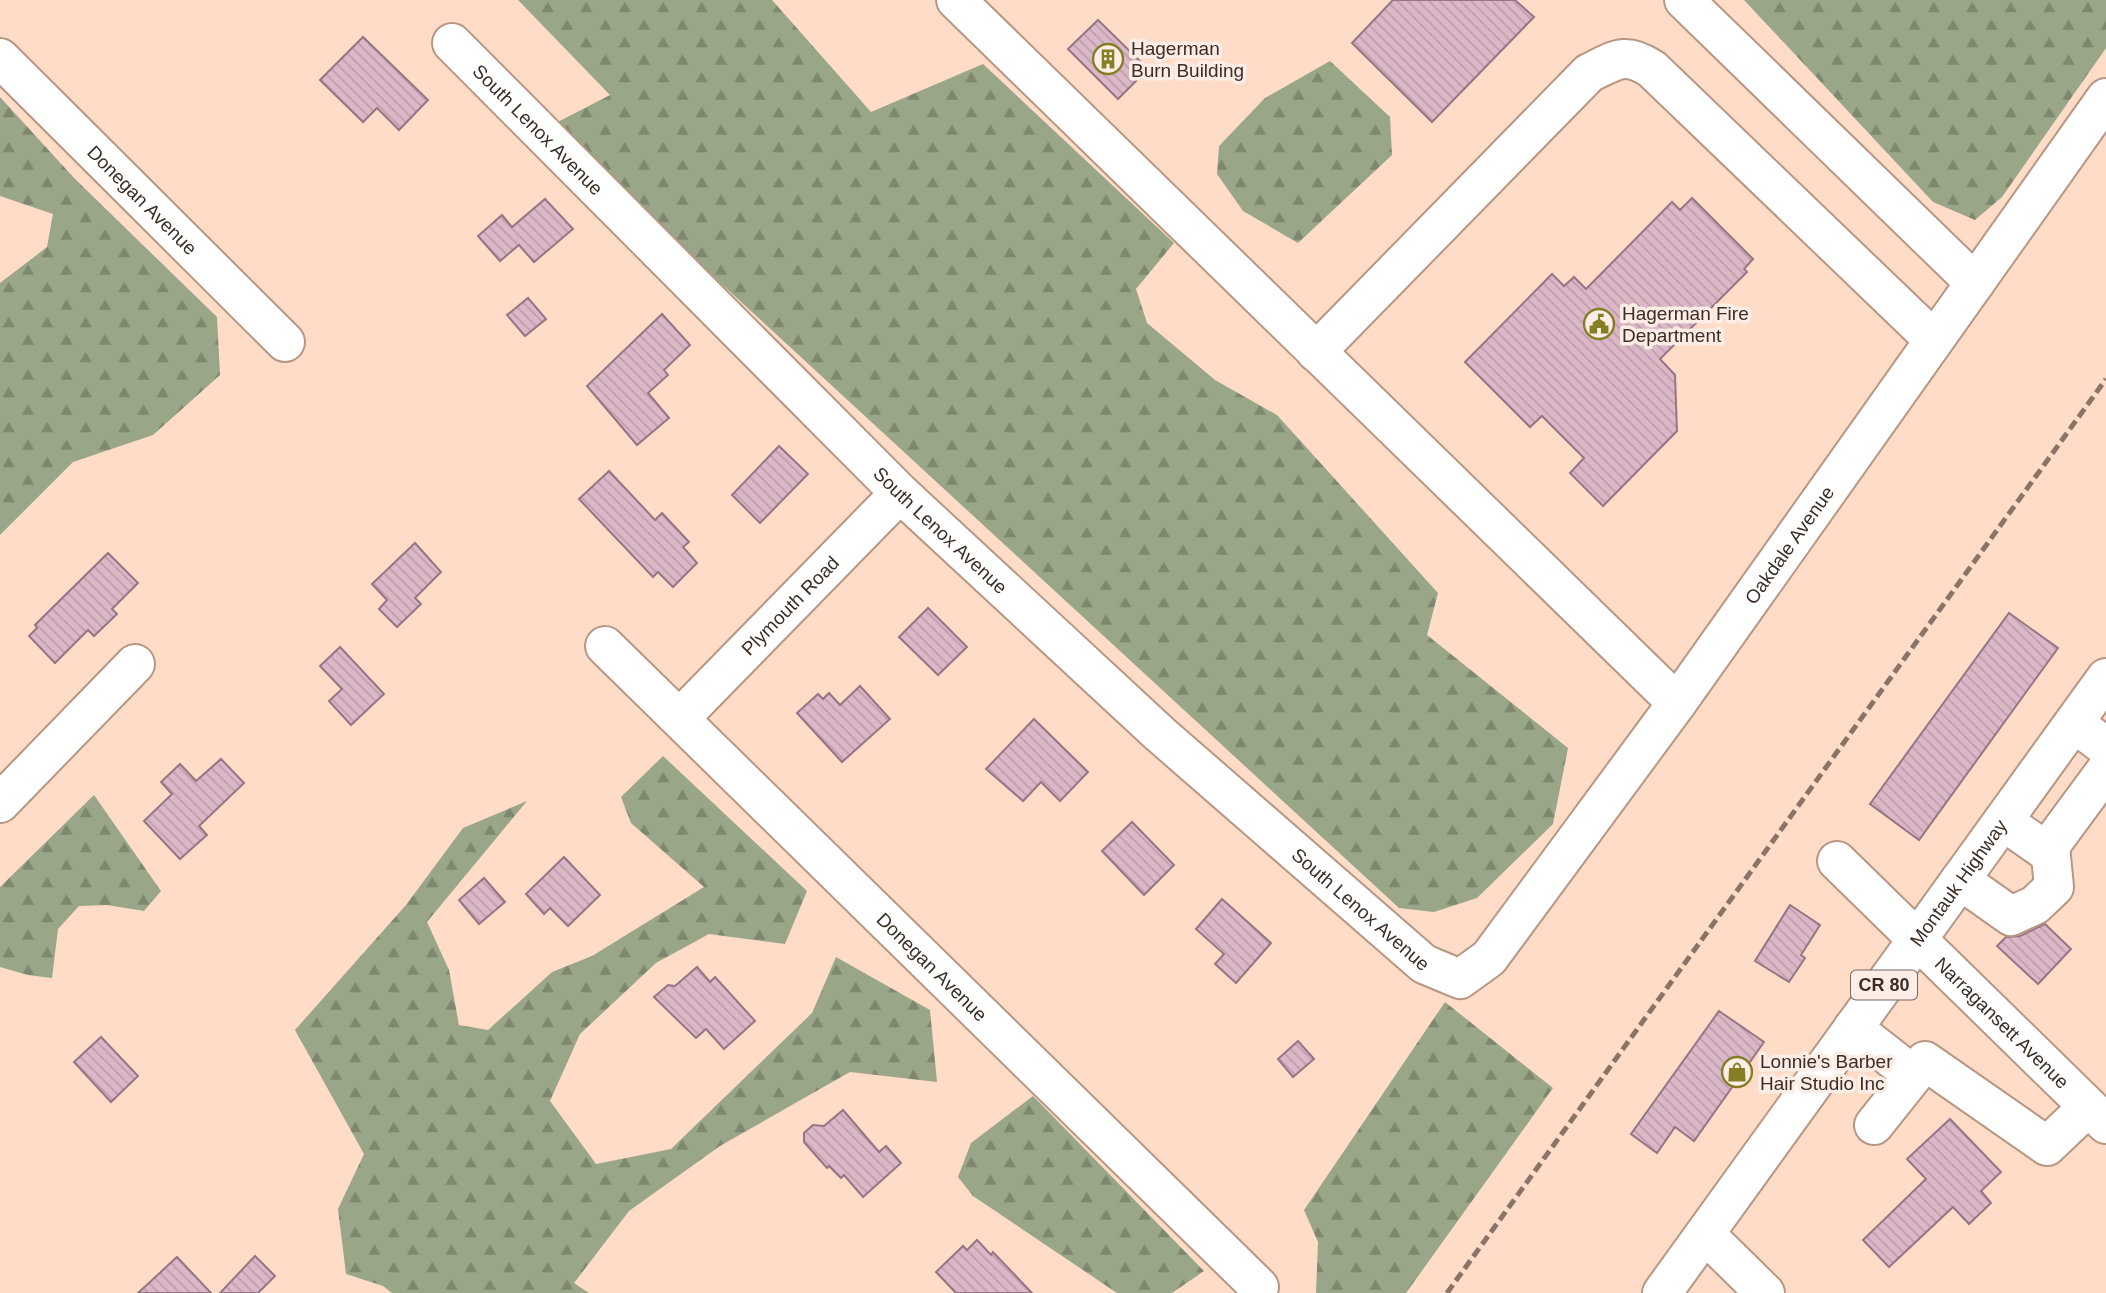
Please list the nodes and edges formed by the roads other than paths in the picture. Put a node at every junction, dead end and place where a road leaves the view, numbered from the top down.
1 (956, 0) edge
2 (1684, 0) edge
3 (452, 43) dead end
4 (0, 58) edge
5 (2106, 98) edge
6 (1975, 283) junction
7 (1934, 340) junction
8 (285, 342) dead end
9 (1316, 352) junction
10 (900, 493) junction
11 (605, 646) dead end
12 (135, 664) dead end
13 (2106, 678) edge
14 (1677, 703) junction
15 (681, 718) junction
16 (2074, 723) junction
17 (2106, 747) edge
18 (2106, 770) edge
19 (0, 803) edge
20 (2003, 821) junction
21 (2050, 846) junction
22 (1837, 861) dead end
23 (1960, 880) junction
24 (1917, 940) junction
25 (1460, 979) joint
26 (1853, 1028) junction
27 (1913, 1075) junction
28 (2097, 1115) edge
29 (1874, 1125) dead end
30 (1705, 1234) junction
31 (1259, 1287) dead end
32 (1662, 1293) edge
33 (1765, 1293) edge

1 - 9 street
2 - 6 street
3 - 10 street, South Lenox Avenue
4 - 8 street, Donegan Avenue
5 - 6 street, Oakdale Avenue
6 - 7 street, Oakdale Avenue
7 - 9 street
7 - 14 street, Oakdale Avenue
9 - 14 street
10 - 15 street, Plymouth Road
10 - 25 street, South Lenox Avenue
11 - 15 street, Donegan Avenue
12 - 19 street
13 - 16 street, Montauk Highway / CR 80
14 - 25 street, Oakdale Avenue
15 - 31 street, Donegan Avenue
16 - 17 street
16 - 20 street, Montauk Highway / CR 80
18 - 21 street
20 - 21 street
20 - 23 street, Montauk Highway / CR 80
21 - 23 street
22 - 24 street, Narragansett Avenue
23 - 24 street, Montauk Highway / CR 80
24 - 26 street, Montauk Highway / CR 80
24 - 28 street, Narragansett Avenue
26 - 27 street
26 - 30 street, Montauk Highway / CR 80
27 - 28 street
27 - 29 street
30 - 32 street, Montauk Highway / CR 80
30 - 33 street

